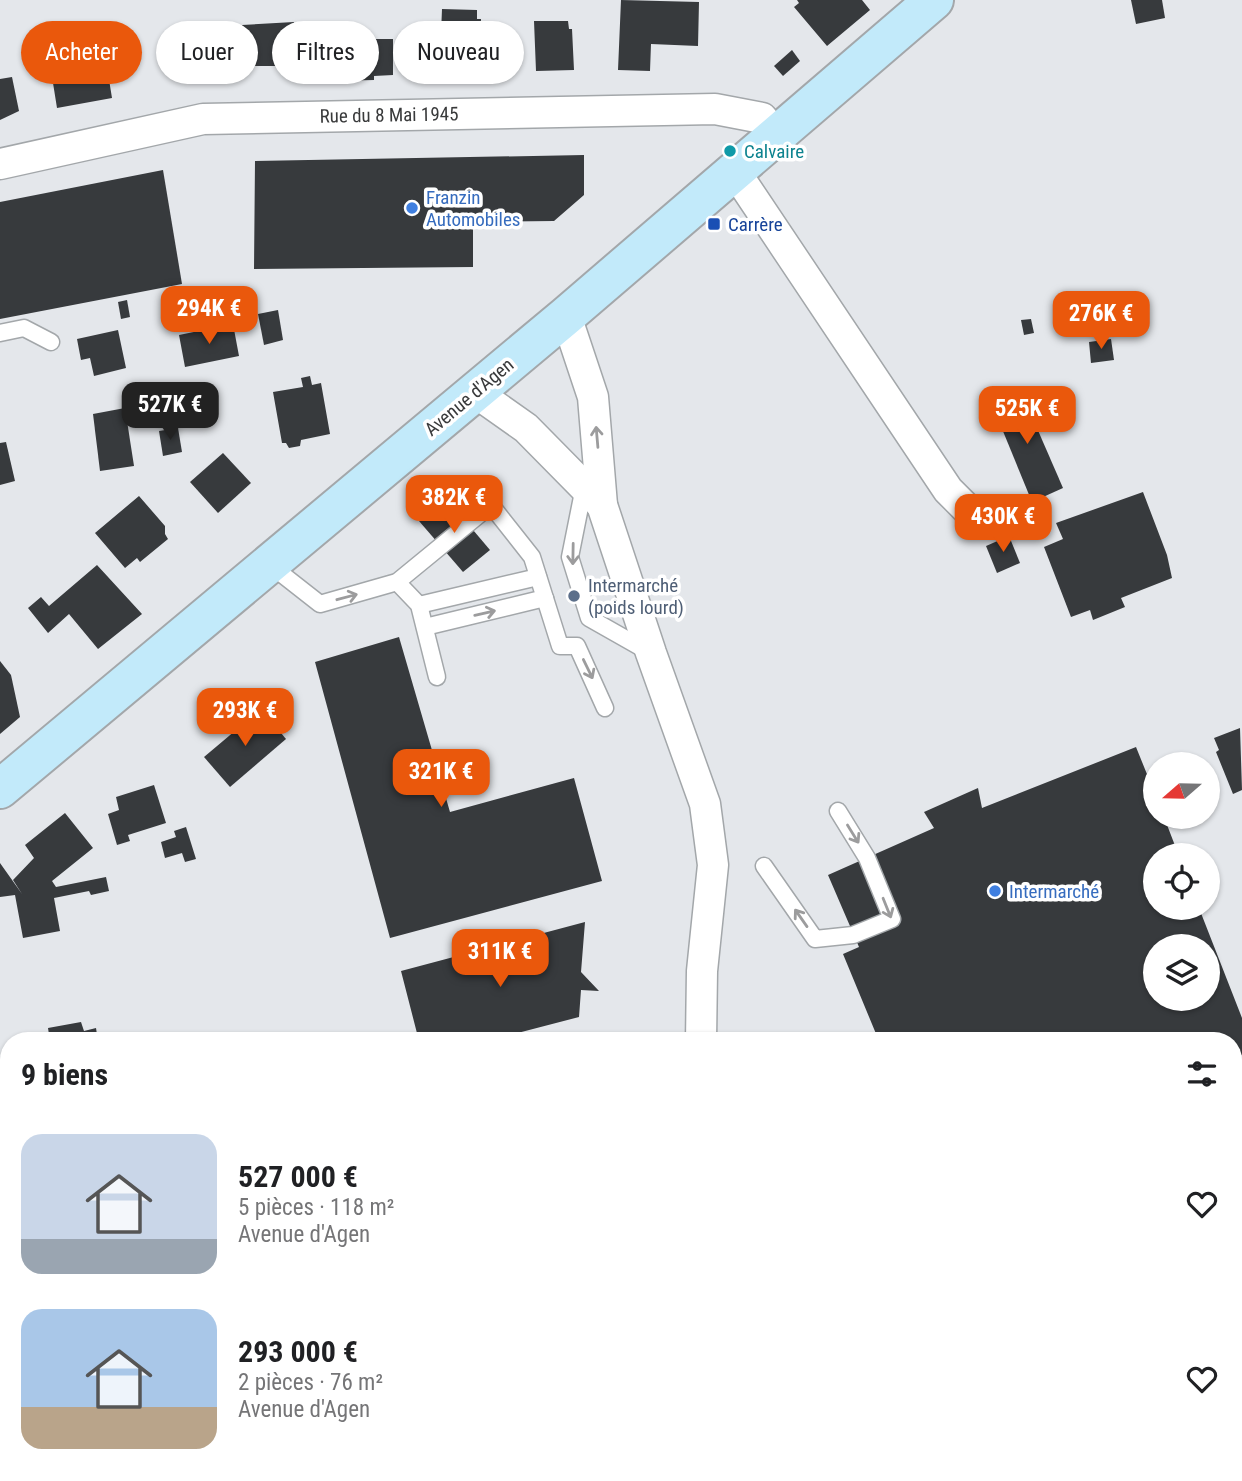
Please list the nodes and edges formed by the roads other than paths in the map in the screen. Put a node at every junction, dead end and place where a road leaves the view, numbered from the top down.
1 (934, 0) edge
2 (775, 134) junction
3 (0, 164) edge
4 (734, 170) junction
5 (566, 316) junction
6 (0, 333) edge
7 (51, 342) dead end
8 (475, 392) junction
9 (593, 496) junction
10 (1018, 523) dead end
11 (269, 564) junction
12 (538, 577) junction
13 (397, 582) junction
14 (545, 598) junction
15 (419, 605) junction
16 (425, 627) junction
17 (650, 653) junction
18 (437, 677) dead end
19 (605, 708) dead end
20 (0, 789) edge
21 (838, 811) dead end
22 (764, 866) dead end
23 (701, 1032) edge

1 - 2 main road, Avenue d'Agen
2 - 3 street, Rue du 8 Mai 1945
2 - 4 main road, Avenue d'Agen
4 - 5 main road, Avenue d'Agen
4 - 10 street
5 - 8 main road, Avenue d'Agen
9 -> 5 street
6 - 7 lane
8 - 9 street
8 - 11 main road, Avenue d'Agen
9 - 17 street
9 -> 17 lane
11 -> 13 lane
11 - 20 main road, Avenue d'Agen
12 - 13 lane
12 - 14 lane
12 - 15 lane
13 - 15 lane
16 -> 14 lane
14 -> 19 lane
15 - 16 lane
16 - 18 lane
17 - 23 street
21 -> 22 lane

